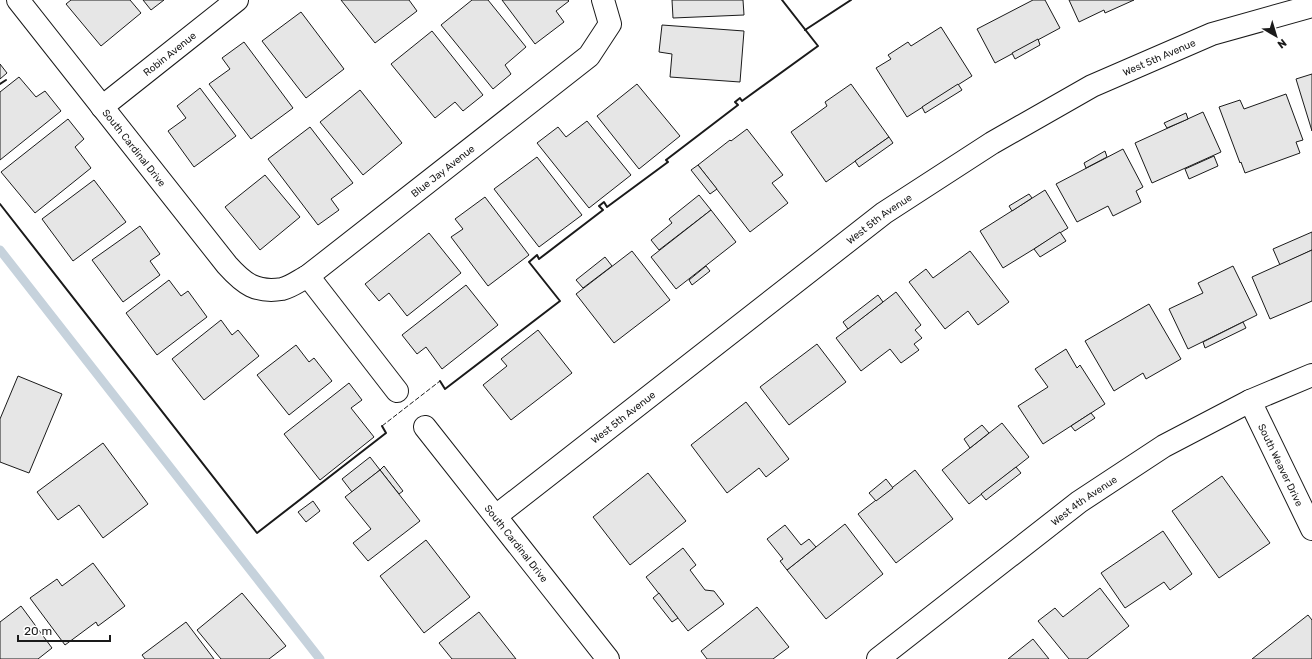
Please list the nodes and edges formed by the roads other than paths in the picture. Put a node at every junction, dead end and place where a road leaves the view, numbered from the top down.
1 (18, 0) edge
2 (237, 0) edge
3 (603, 0) edge
4 (1312, 6) edge
5 (102, 107) junction
6 (308, 276) junction
7 (258, 289) joint
8 (1312, 375) edge
9 (397, 391) dead end
10 (1250, 401) junction
11 (425, 427) dead end
12 (496, 516) junction
13 (1312, 529) edge
14 (608, 659) edge
15 (878, 659) edge

1 - 5 street, South Cardinal Drive
2 - 5 street, Robin Avenue
3 - 6 street, Blue Jay Avenue
4 - 12 street, West 5th Avenue
5 - 7 street, South Cardinal Drive
6 - 7 street, Blue Jay Avenue
6 - 9 street
8 - 10 street, West 4th Avenue
10 - 13 street, South Weaver Drive
10 - 15 street, West 4th Avenue
11 - 12 street, South Cardinal Drive
12 - 14 street, South Cardinal Drive

